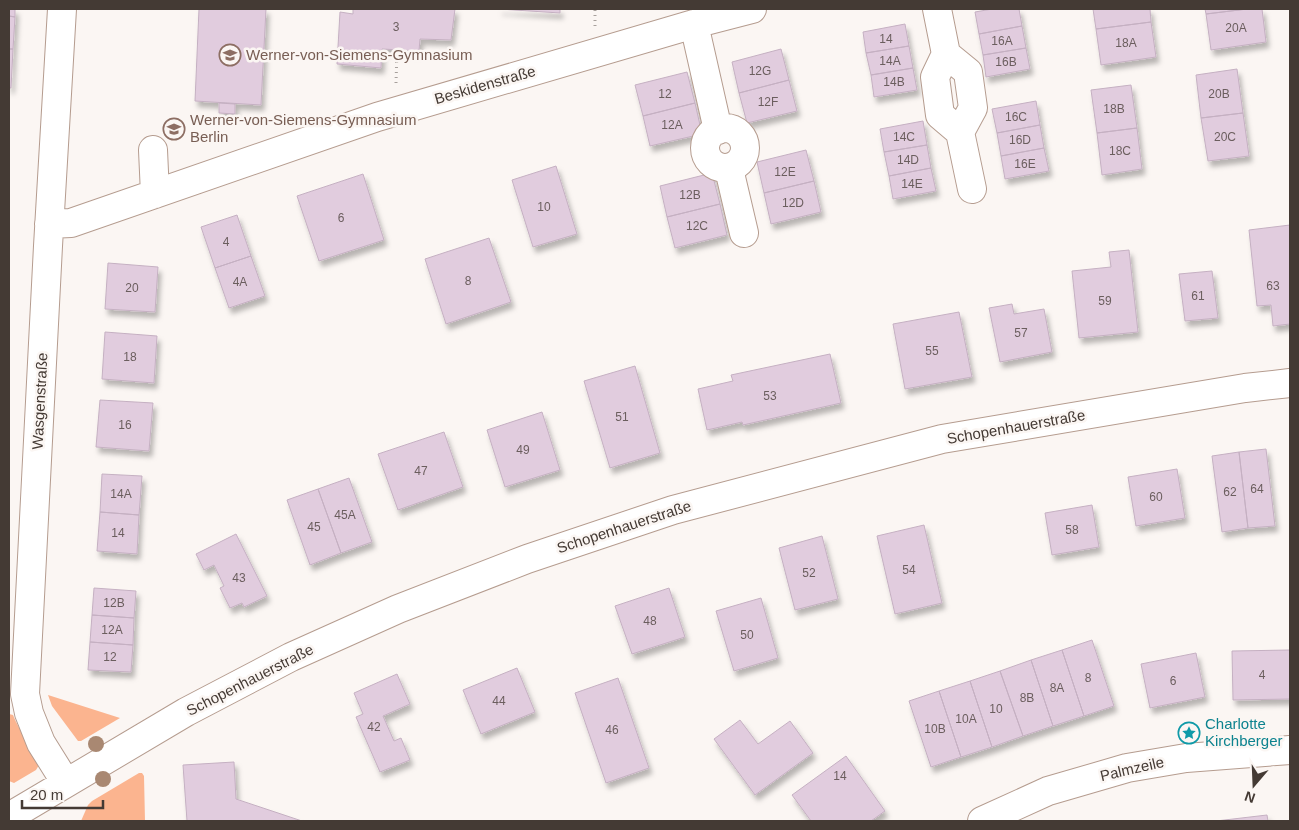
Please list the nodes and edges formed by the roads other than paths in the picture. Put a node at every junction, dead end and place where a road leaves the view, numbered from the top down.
1 (62, 9) edge
2 (752, 9) edge
3 (937, 9) edge
4 (694, 24) junction
5 (153, 150) dead end
6 (972, 189) dead end
7 (155, 194) junction
8 (49, 224) junction
9 (744, 233) dead end
10 (1290, 383) edge
11 (1290, 750) edge
12 (66, 783) junction
13 (9, 817) edge
14 (982, 821) edge

1 - 8 street, Wasgenstraße
2 - 4 street, Beskidenstraße
3 - 6 street
4 - 7 street, Beskidenstraße
4 - 9 street
5 - 7 street
7 - 8 street, Beskidenstraße
8 - 12 street, Wasgenstraße
10 - 12 street, Schopenhauerstraße
11 - 14 street, Palmzeile
12 - 13 street, Schopenhauerstraße

